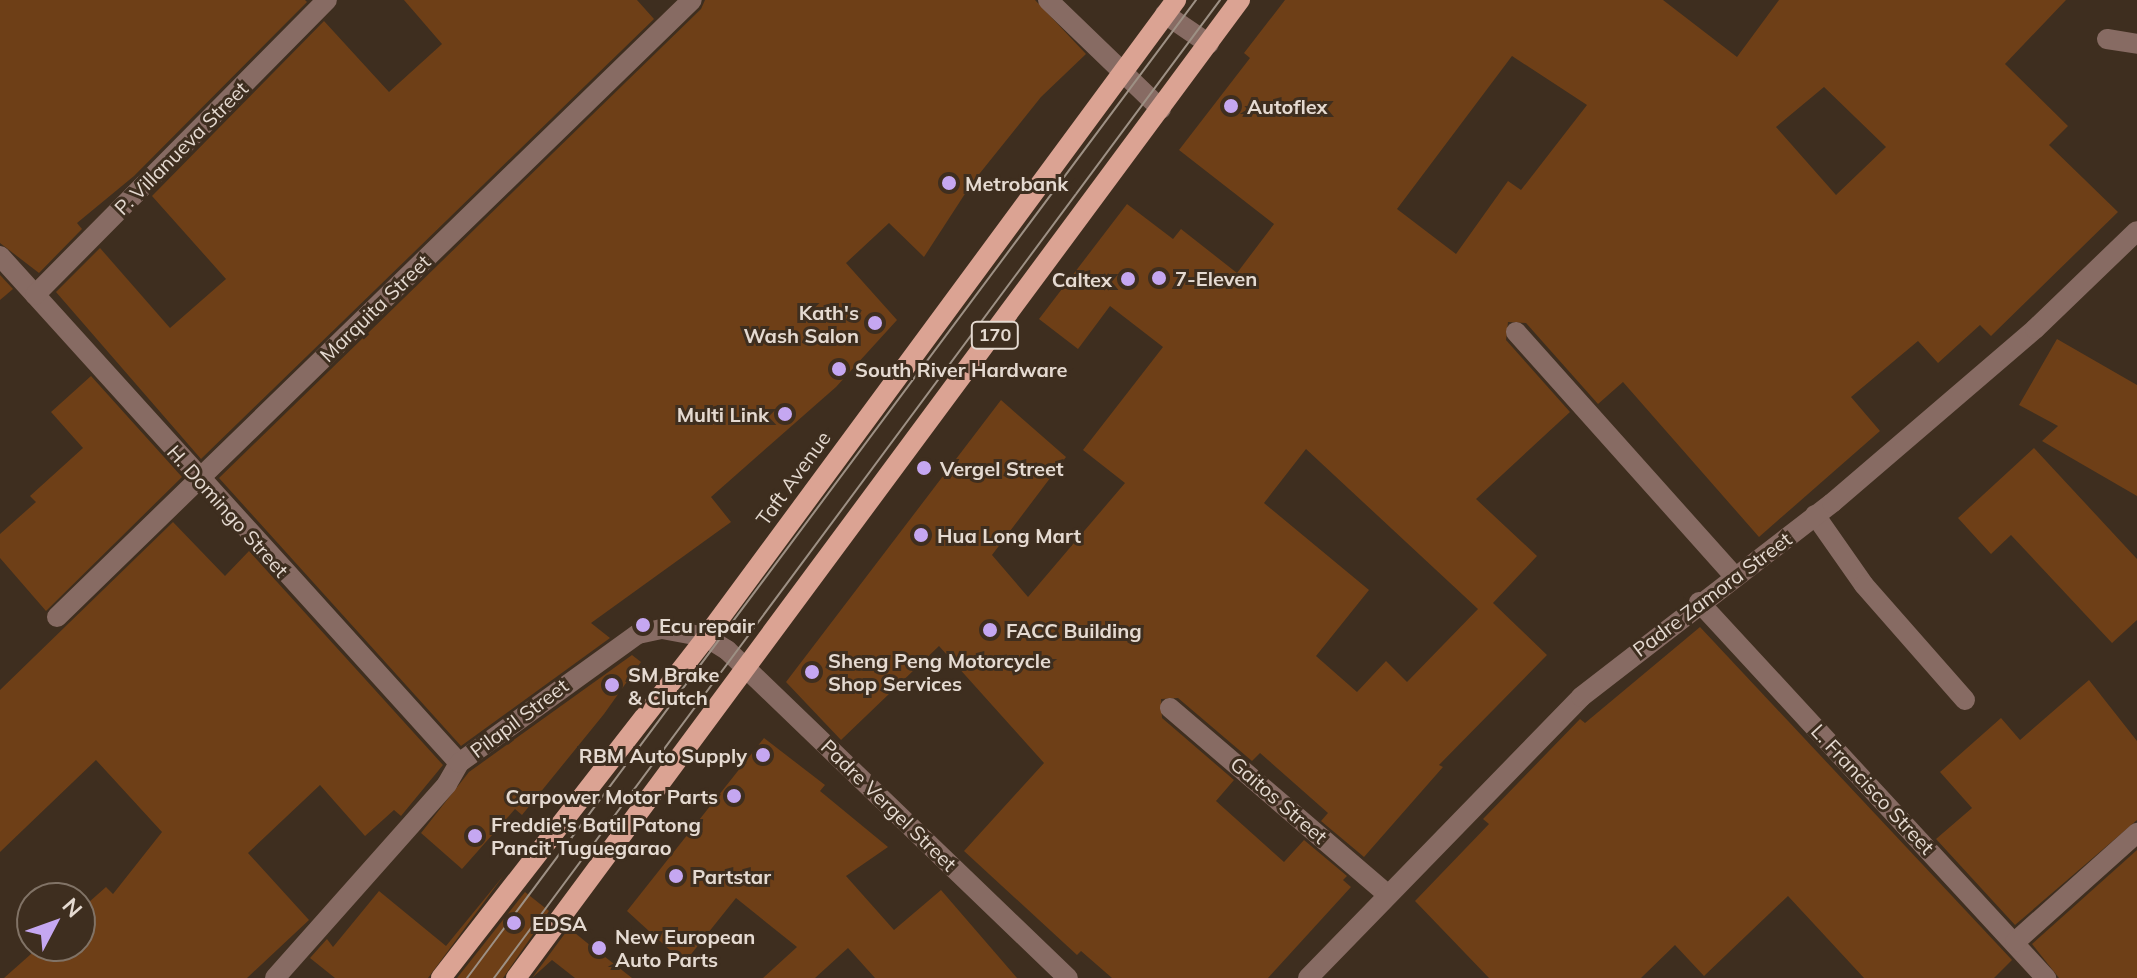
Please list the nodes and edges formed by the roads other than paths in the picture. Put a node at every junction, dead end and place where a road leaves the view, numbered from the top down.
1 (327, 0) edge
2 (692, 0) edge
3 (1048, 0) edge
4 (1240, 0) edge
5 (1170, 7) edge
6 (2107, 39) dead end
7 (1209, 44) junction
8 (2137, 44) edge
9 (1121, 74) junction
10 (1161, 109) junction
11 (2137, 231) edge
12 (0, 256) edge
13 (35, 295) junction
14 (1516, 332) dead end
15 (199, 480) junction
16 (1815, 515) junction
17 (1734, 576) junction
18 (1699, 602) junction
19 (57, 617) dead end
20 (706, 637) junction
21 (746, 667) junction
22 (1965, 700) dead end
23 (1170, 708) dead end
24 (459, 763) junction
25 (2137, 833) edge
26 (1386, 893) junction
27 (2015, 942) junction
28 (275, 978) edge
29 (441, 978) edge
30 (516, 978) edge
31 (1068, 978) edge
32 (1308, 978) edge
33 (2046, 978) edge

1 - 13 street, P. Villanueva Street
2 - 15 street, Marquita Street
3 - 9 street
4 - 7 main road, 170
5 - 7 street
5 - 9 main road, Taft Avenue / 170
6 - 8 street
7 - 10 main road, 170
9 - 10 street
9 - 20 main road, Taft Avenue / 170
10 - 21 main road, 170
11 - 16 street, Padre Zamora Street
12 - 13 street, H. Domingo Street
13 - 15 street, H. Domingo Street
14 - 17 street
15 - 19 street, Marquita Street
15 - 24 street, H. Domingo Street
16 - 17 street, Padre Zamora Street
16 - 22 street
17 - 18 street, Padre Zamora Street
18 - 26 street, Padre Zamora Street
18 - 27 street, L. Francisco Street
20 - 21 street, Padre Vergel Street
20 - 24 street, Pilapil Street
20 - 29 main road, Taft Avenue / 170
21 - 30 main road, 170
21 - 31 street, Padre Vergel Street
23 - 26 street, Gaitos Street
24 - 28 street, Pilapil Street
25 - 27 street
26 - 32 street, Padre Zamora Street
27 - 33 street, L. Francisco Street

